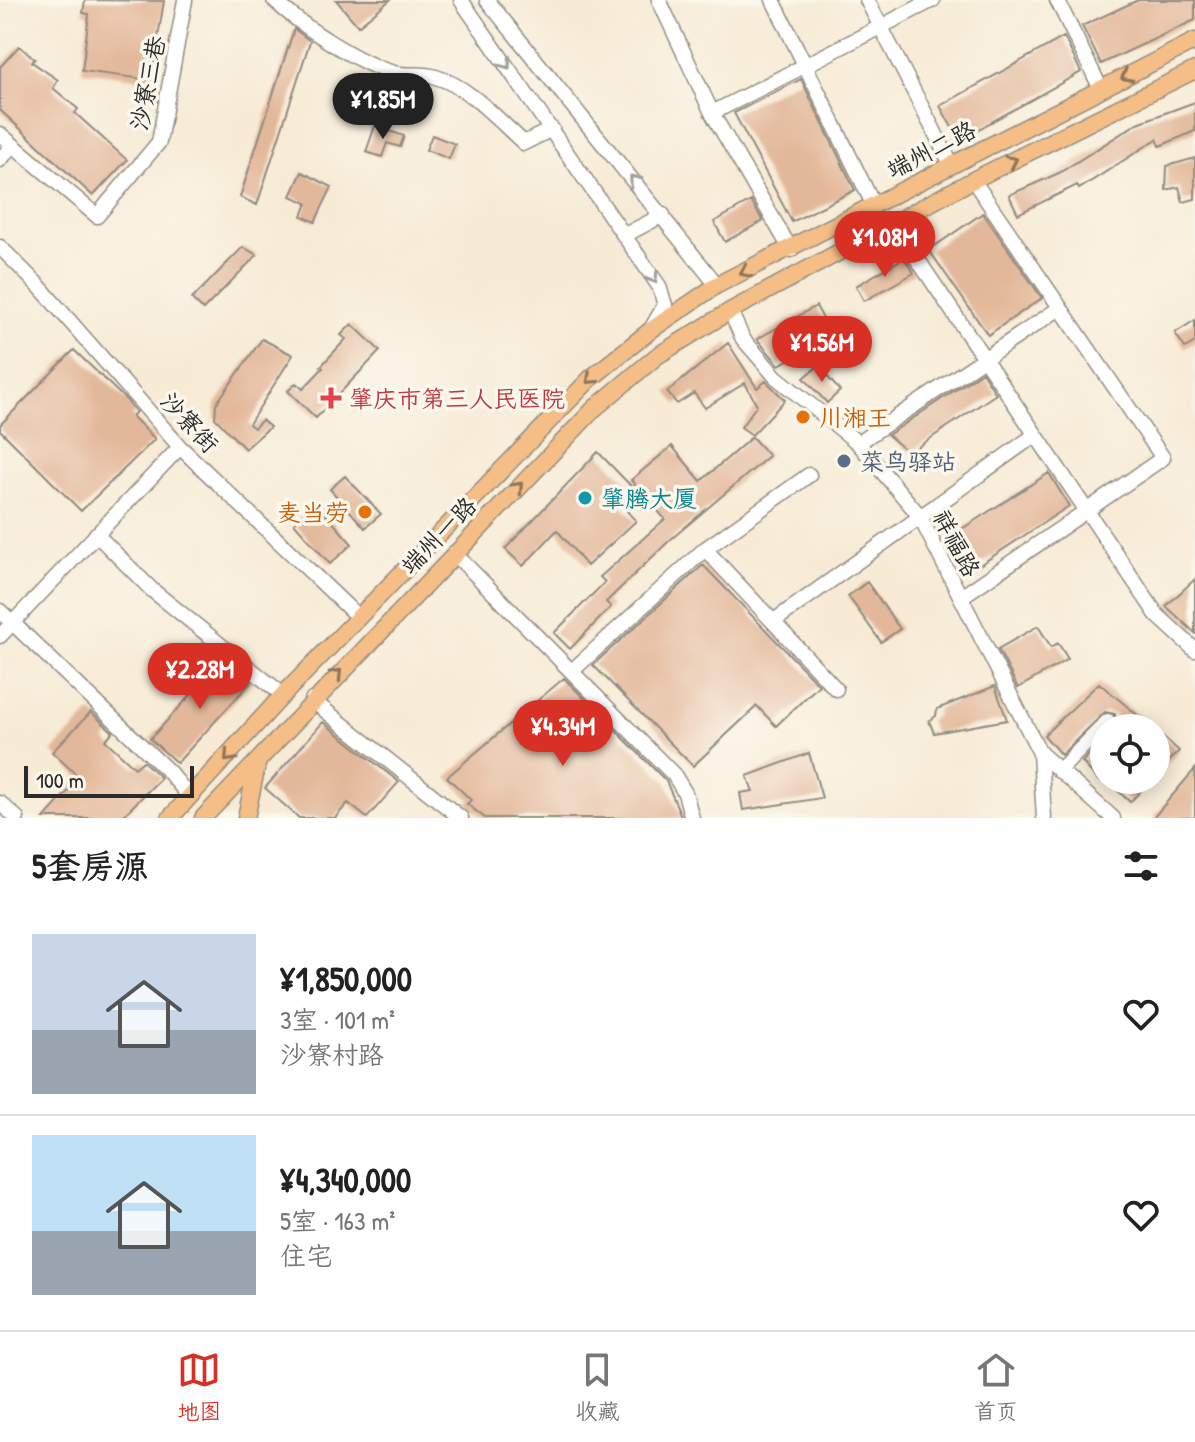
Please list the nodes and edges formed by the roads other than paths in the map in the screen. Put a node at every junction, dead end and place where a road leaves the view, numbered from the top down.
1 (185, 0) edge
2 (274, 0) edge
3 (461, 0) edge
4 (487, 0) edge
5 (659, 0) edge
6 (773, 0) edge
7 (867, 0) edge
8 (933, 0) edge
9 (1057, 0) edge
10 (880, 27) junction
11 (1195, 41) edge
12 (805, 63) junction
13 (1195, 70) edge
14 (1101, 89) junction
15 (712, 113) junction
16 (552, 129) junction
17 (0, 134) edge
18 (13, 145) junction
19 (0, 160) edge
20 (952, 166) junction
21 (973, 180) junction
22 (874, 206) junction
23 (663, 215) junction
24 (893, 223) junction
25 (625, 235) junction
26 (0, 247) edge
27 (791, 250) junction
28 (717, 285) junction
29 (1060, 308) junction
30 (730, 311) junction
31 (651, 330) junction
32 (984, 356) junction
33 (1035, 435) junction
34 (858, 443) junction
35 (180, 447) junction
36 (809, 475) dead end
37 (1087, 510) junction
38 (919, 515) junction
39 (96, 534) junction
40 (705, 549) junction
41 (454, 553) junction
42 (961, 597) junction
43 (0, 611) edge
44 (358, 617) junction
45 (774, 621) junction
46 (12, 622) junction
47 (0, 636) edge
48 (1195, 650) edge
49 (573, 670) junction
50 (836, 689) dead end
51 (283, 695) junction
52 (312, 700) junction
53 (266, 715) junction
54 (283, 730) junction
55 (1090, 739) edge
56 (1040, 753) junction
57 (258, 761) junction
58 (1059, 771) junction
59 (190, 797) junction
60 (0, 803) edge
61 (207, 817) edge
62 (17, 818) edge
63 (170, 818) edge
64 (246, 818) edge
65 (461, 818) edge
66 (692, 818) edge
67 (1044, 818) edge
68 (1113, 818) edge

1 - 18 street, 沙寮三巷
2 - 16 street
3 -> 16 street
23 -> 4 street
5 - 15 street
6 - 12 street
7 - 10 street
8 - 10 street
9 - 14 street
10 - 12 street
10 - 20 street
11 -> 14 main road, 端州二路
12 - 15 street
12 - 22 street
21 -> 13 main road, 端州二路
14 - 20 main road, 端州二路
15 - 27 street
16 - 25 street
17 - 18 street, 沙寮三巷
18 - 19 street
20 - 22 main road, 端州二路
21 - 24 main road, 端州二路
21 - 29 street
22 - 27 main road, 端州二路
23 - 25 street
23 - 28 street
24 - 30 main road, 端州二路
24 - 32 street
25 -> 31 street
26 - 35 street, 沙寮街
27 -> 28 main road, 端州二路
28 - 31 main road, 端州二路
29 - 32 street
29 - 37 street
30 - 34 street, 祥福路
41 -> 30 main road, 端州一路
31 -> 44 main road, 端州一路
32 - 33 street
32 - 34 street
33 - 37 street
33 - 38 street
34 - 38 street, 祥福路
35 - 39 street
35 - 44 street, 沙寮街
36 - 40 street
37 - 42 street
37 - 48 street
38 - 42 street, 祥福路
38 - 45 street
39 - 46 street
39 - 51 street
40 - 45 street
40 - 49 street
41 - 49 street
52 -> 41 main road, 端州一路
42 - 56 street, 祥福路
43 - 46 street
44 - 51 main road, 端州一路
45 - 50 street
46 - 47 street
46 - 59 street
49 - 66 street
51 - 53 main road, 端州一路
52 - 54 main road, 端州一路
52 - 65 street
53 - 54 main road
53 -> 59 main road, 端州一路
54 - 57 main road, 端州一路
55 - 58 street
56 - 58 street, 祥福路
56 - 67 street
57 - 61 main road, 端州一路
57 - 64 main road
58 - 68 street, 祥福路
59 - 61 main road
59 - 63 main road, 端州一路
60 - 62 street

